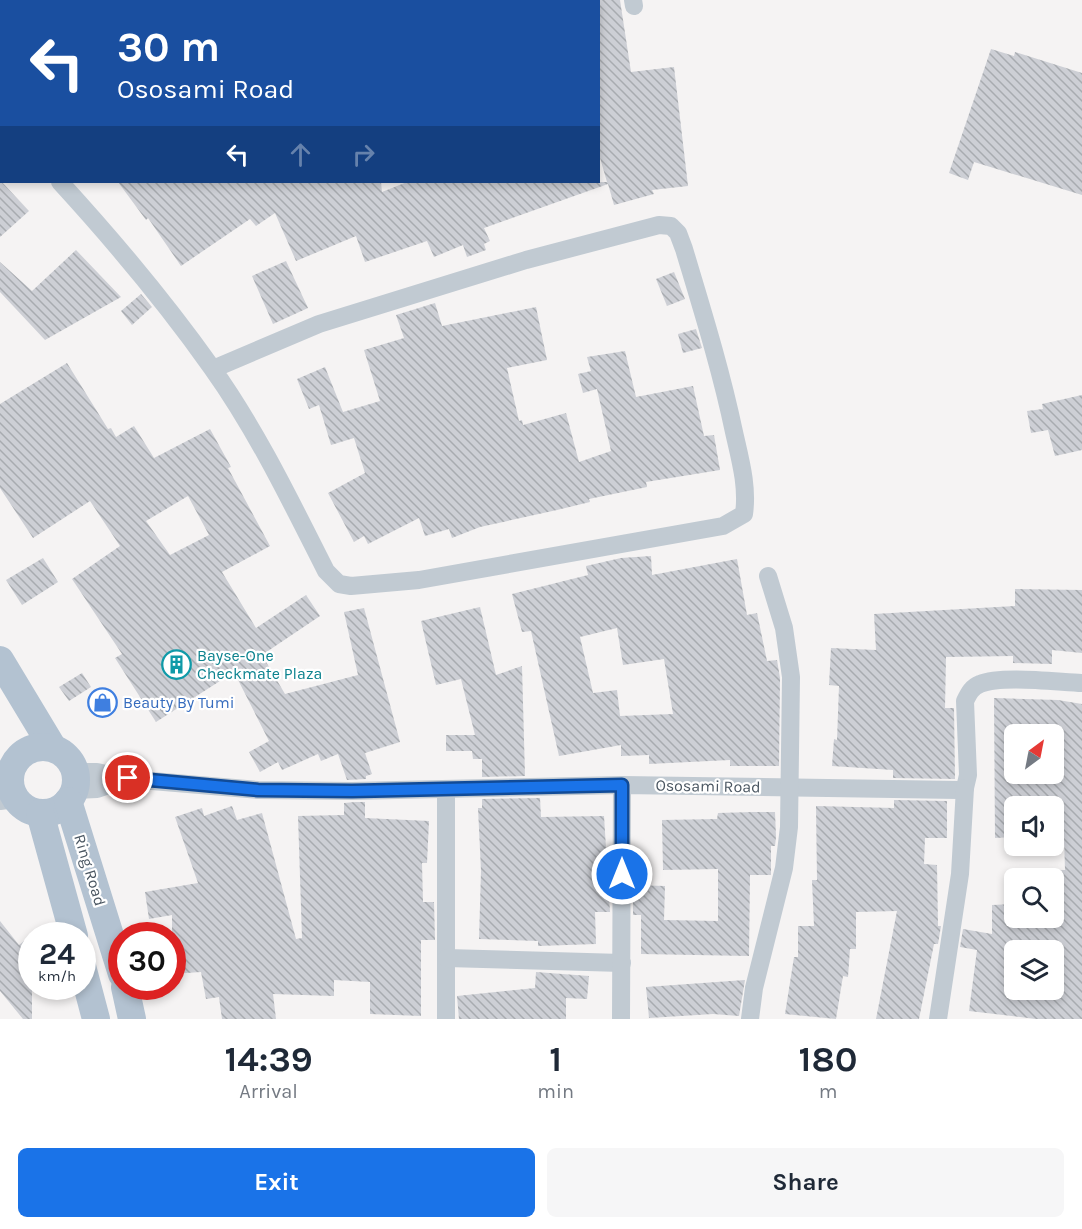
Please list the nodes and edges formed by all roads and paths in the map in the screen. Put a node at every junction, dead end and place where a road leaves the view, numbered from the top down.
1 (61, 183) edge
2 (213, 369) junction
3 (768, 576) dead end
4 (0, 660) edge
5 (1082, 683) edge
6 (0, 740) edge
7 (53, 748) junction
8 (7, 784) edge
9 (622, 785) junction
10 (791, 787) junction
11 (73, 788) junction
12 (965, 788) junction
13 (446, 790) junction
14 (40, 813) junction
15 (70, 922) edge
16 (108, 922) edge
17 (447, 958) junction
18 (622, 963) junction
19 (91, 1000) edge
20 (128, 1000) edge
21 (96, 1019) edge
22 (132, 1019) edge
23 (446, 1019) edge
24 (621, 1019) edge
25 (750, 1019) edge
26 (938, 1019) edge

1 - 2 street
2 - 2 street
3 - 10 street
4 - 7 main road
5 - 12 street
6 - 8 main road
7 - 8 main road
7 - 11 main road
8 - 14 main road
9 - 10 street, Ososami Road
9 - 13 street, Ososami Road
9 - 18 street
10 - 12 street, Ososami Road
10 - 25 street
11 - 13 street, Ososami Road
11 - 14 main road
11 - 16 main road, Ring Road
12 - 26 street
13 - 17 street
14 - 15 main road, Ring Road
17 - 18 street
17 - 23 street
18 - 24 street
19 - 21 main road
20 - 22 main road

